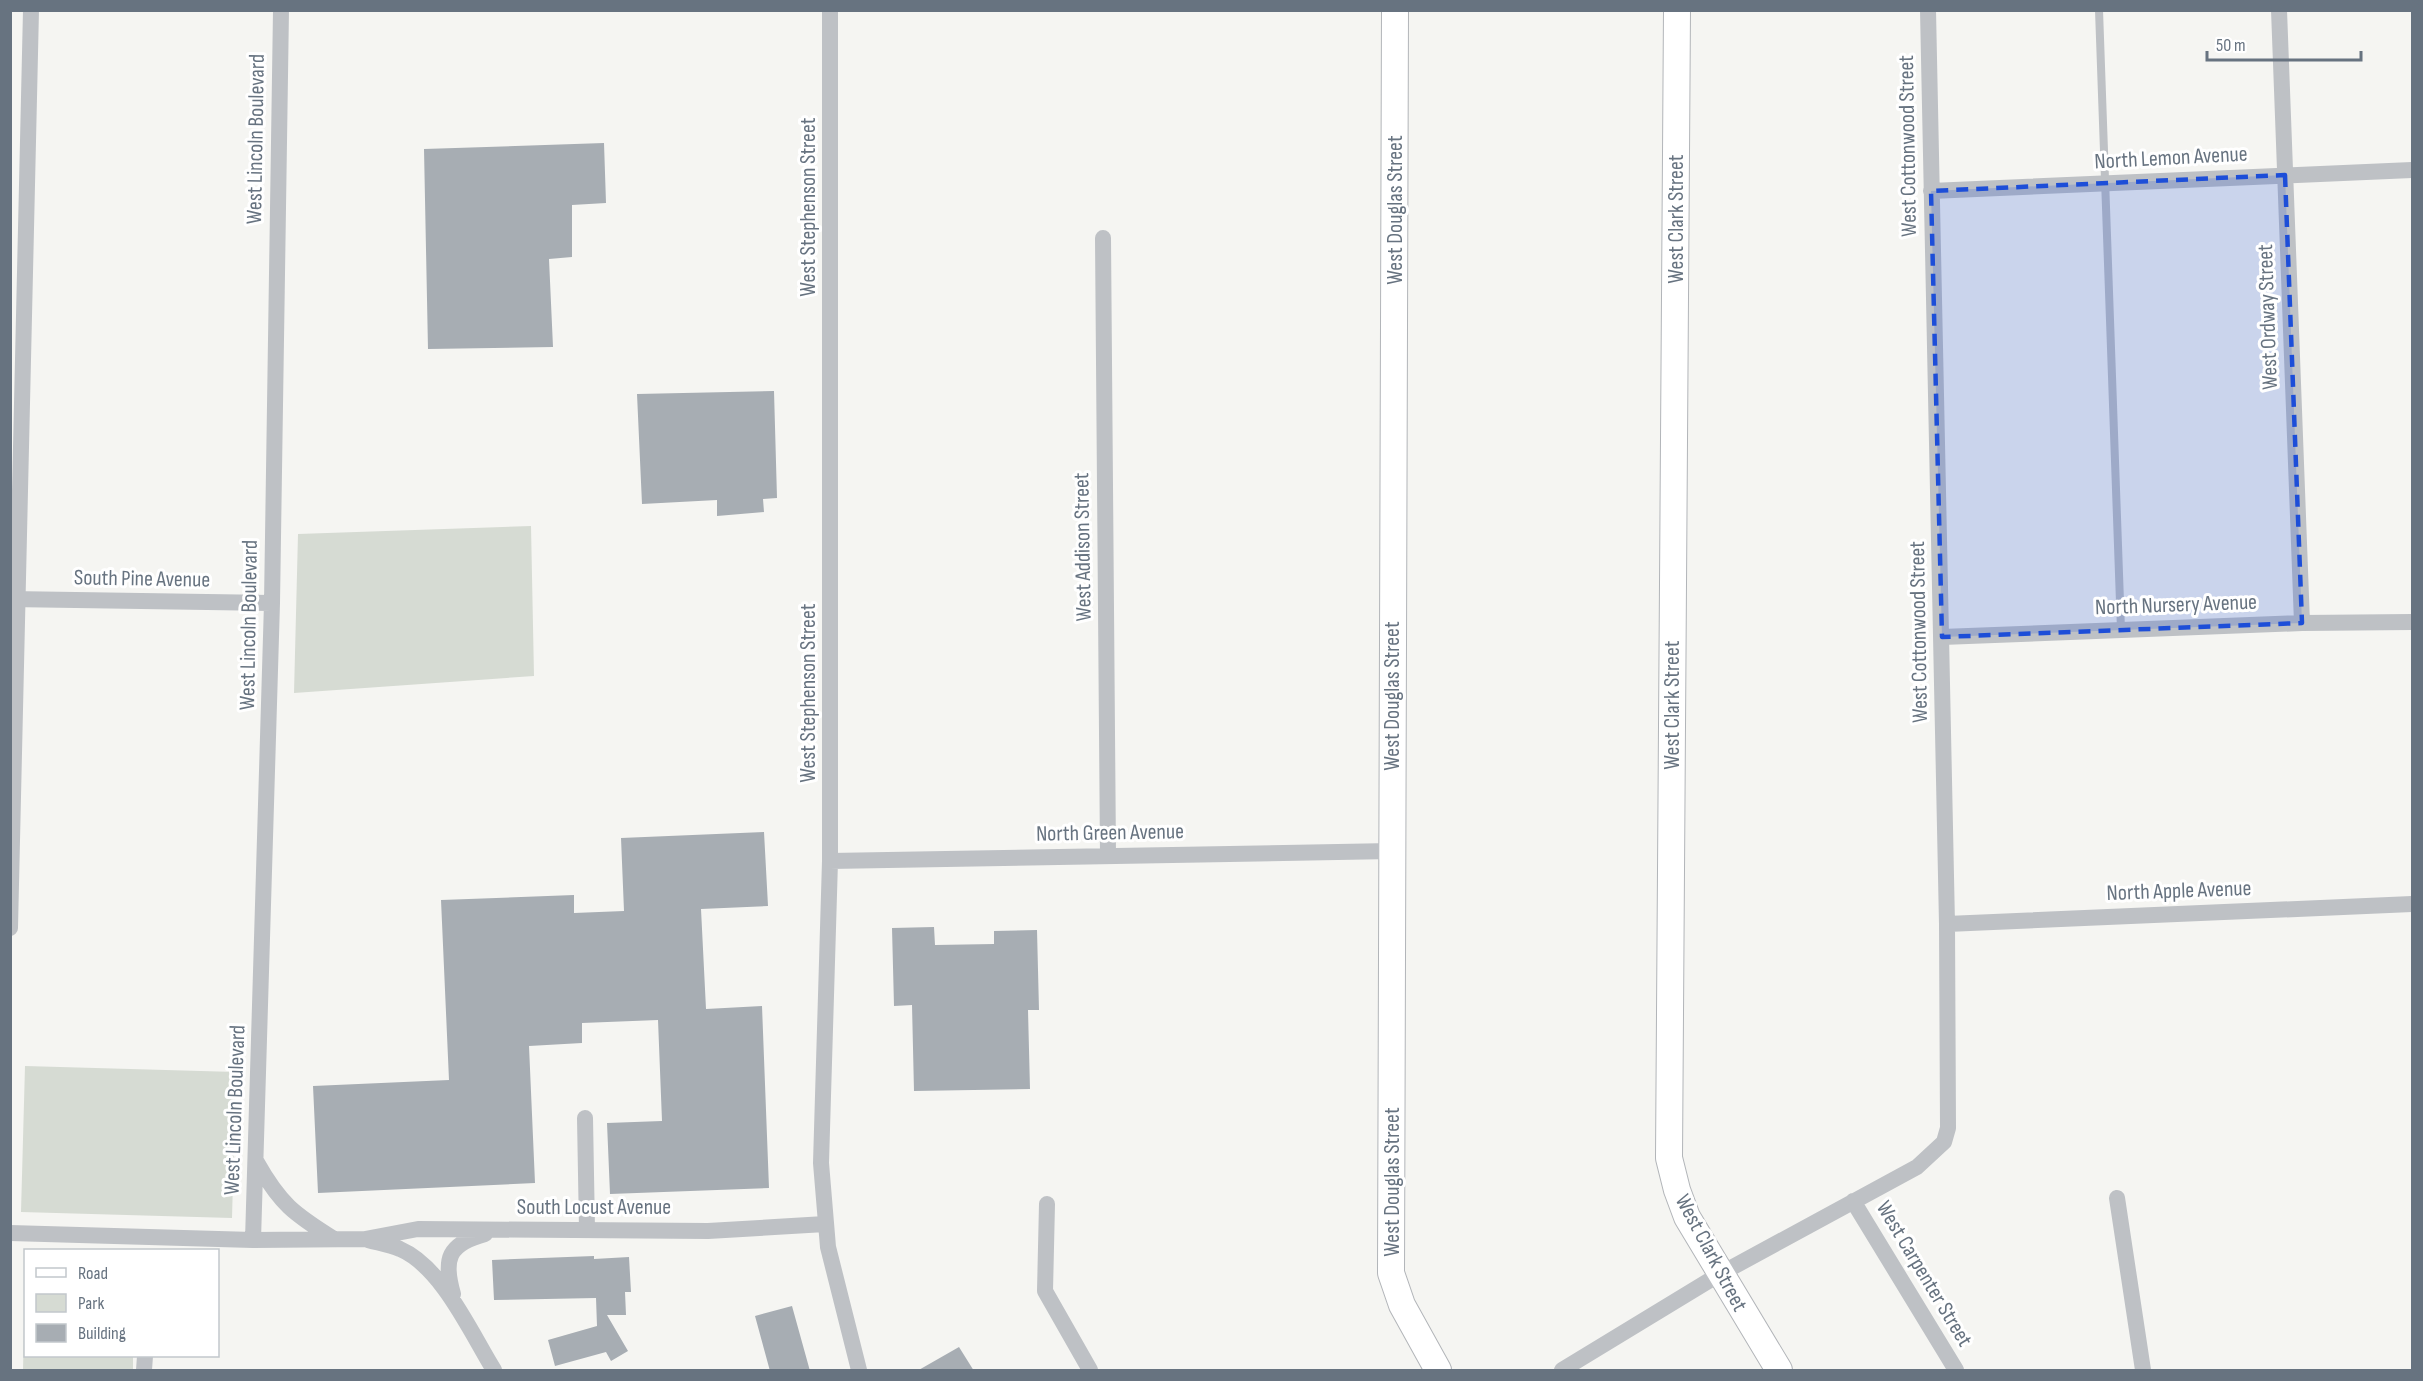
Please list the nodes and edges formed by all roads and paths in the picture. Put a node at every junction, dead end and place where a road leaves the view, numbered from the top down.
1 (32, 10) edge
2 (281, 10) edge
3 (830, 10) edge
4 (1395, 10) edge
5 (1677, 10) edge
6 (1928, 10) edge
7 (2099, 10) edge
8 (2279, 10) edge
9 (2412, 170) edge
10 (2285, 175) junction
11 (2104, 183) junction
12 (1931, 191) junction
13 (1103, 238) dead end
14 (14, 599) edge
15 (272, 603) junction
16 (2412, 622) edge
17 (2302, 623) junction
18 (2121, 630) junction
19 (1942, 637) junction
20 (1392, 851) junction
21 (1108, 855) junction
22 (830, 861) junction
23 (2412, 904) edge
24 (1947, 924) junction
25 (10, 928) edge
26 (585, 1118) dead end
27 (256, 1161) junction
28 (2117, 1198) dead end
29 (1853, 1201) junction
30 (1047, 1204) dead end
31 (825, 1224) junction
32 (500, 1229) junction
33 (587, 1230) junction
34 (10, 1233) edge
35 (335, 1239) junction
36 (365, 1239) junction
37 (253, 1240) junction
38 (147, 1244) edge
39 (1720, 1274) junction
40 (456, 1306) junction
41 (494, 1371) edge
42 (859, 1371) edge
43 (1090, 1371) edge
44 (1438, 1371) edge
45 (1562, 1371) edge
46 (1779, 1371) edge
47 (1956, 1371) edge
48 (2144, 1371) edge

1 - 14 street
2 - 15 street, West Lincoln Boulevard
3 - 22 street, West Stephenson Street
4 - 20 main road, West Douglas Street
5 - 39 main road, West Clark Street
6 - 12 street, West Cottonwood Street
7 - 11 lane
8 - 10 street, West Ordway Street
9 - 10 street, North Lemon Avenue
10 - 11 street, North Lemon Avenue
10 - 17 street, West Ordway Street
11 - 12 street, North Lemon Avenue
11 - 18 lane
12 - 19 street, West Cottonwood Street
13 - 21 street, West Addison Street
14 - 15 street, South Pine Avenue
14 - 25 street
15 - 27 street, West Lincoln Boulevard
16 - 17 street, North Nursery Avenue
17 - 18 street, North Nursery Avenue
18 - 19 street, North Nursery Avenue
19 - 24 street, West Cottonwood Street
20 - 21 street, North Green Avenue
20 - 44 main road, West Douglas Street
21 - 22 street, North Green Avenue
22 - 31 street, West Stephenson Street
23 - 24 street, North Apple Avenue
24 - 29 street, West Cottonwood Street
26 - 33 street
27 - 35 street
27 - 37 street, West Lincoln Boulevard
28 - 48 street
29 - 39 street, West Cottonwood Street
29 - 47 street, West Carpenter Street
30 - 43 street
31 - 33 street, South Locust Avenue
31 - 42 street, West Stephenson Street
32 - 33 street, South Locust Avenue
32 - 36 street, South Locust Avenue
32 - 40 street
34 - 38 street, South Locust Avenue
35 - 36 street, South Locust Avenue
35 - 37 street, South Locust Avenue
36 - 40 street, South Locust Avenue
37 - 38 street, South Locust Avenue
39 - 45 street, West Cottonwood Street
39 - 46 main road, West Clark Street
40 - 41 street

